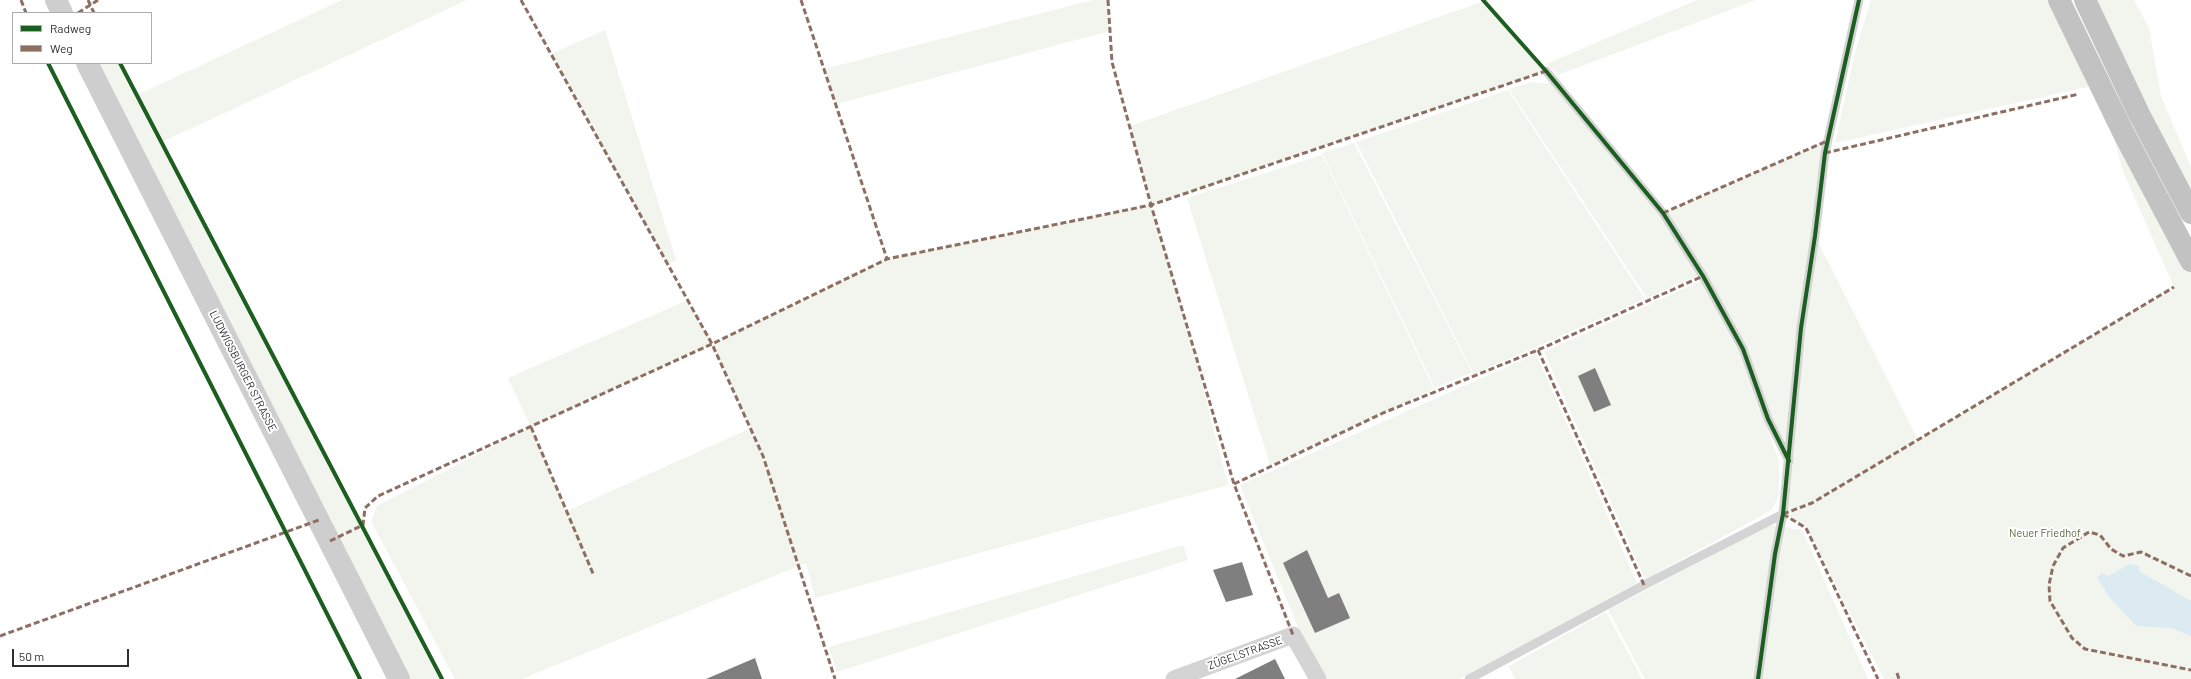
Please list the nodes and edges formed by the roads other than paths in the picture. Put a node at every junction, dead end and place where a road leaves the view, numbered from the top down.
1 (56, 0) edge
2 (1859, 0) edge
3 (2059, 0) edge
4 (2085, 0) edge
5 (62, 12) edge
6 (88, 64) edge
7 (1546, 71) dead end
8 (2191, 213) edge
9 (2191, 261) edge
10 (1789, 461) junction
11 (1783, 514) junction
12 (399, 679) edge
13 (1174, 679) edge
14 (1318, 679) edge
15 (1468, 679) edge
16 (1758, 679) edge

1 - 5 main road
2 - 10 lane
3 - 9 highway
4 - 8 highway
6 - 12 main road, LUDWIGSBURGER STRASSE
7 - 10 lane
10 - 11 lane
11 - 15 lane
11 - 16 lane
13 - 14 street, ZÜGELSTRASSE

